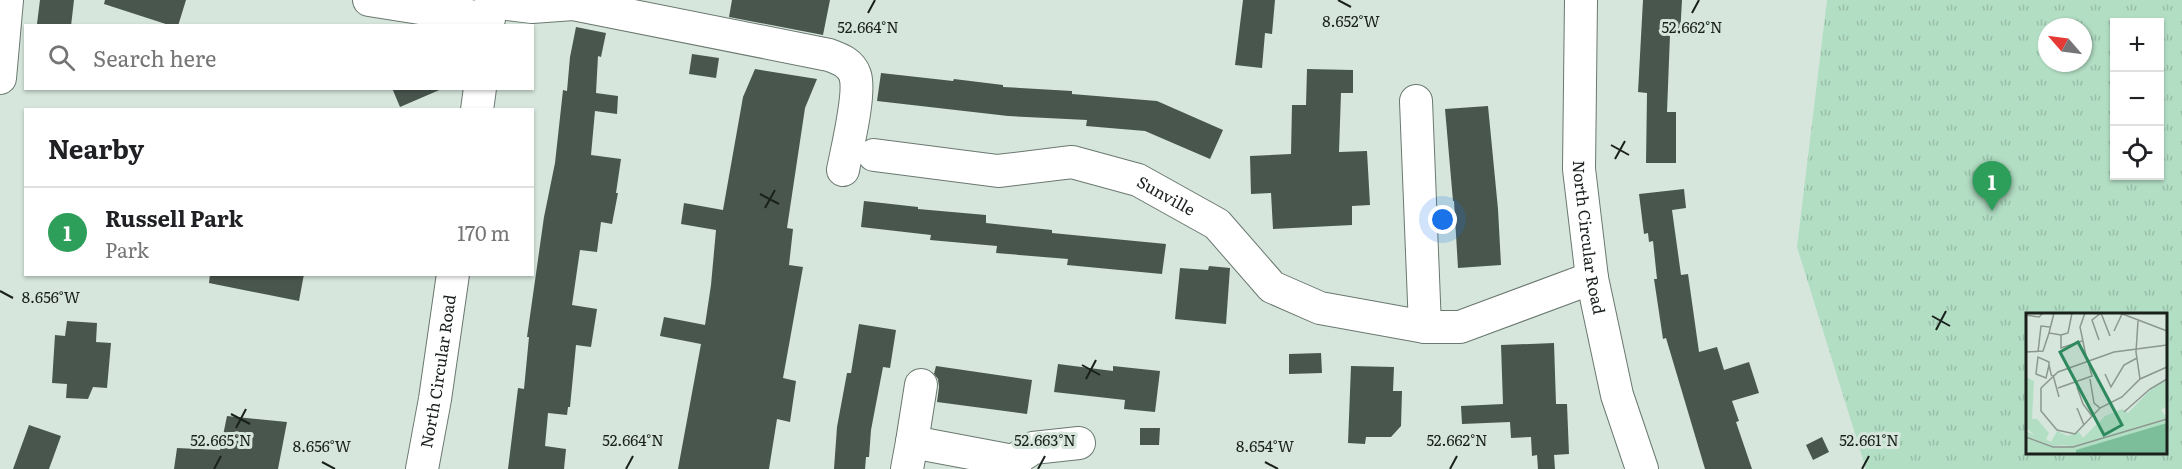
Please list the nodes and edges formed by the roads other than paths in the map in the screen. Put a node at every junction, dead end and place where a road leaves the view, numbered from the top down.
1 (7, 0) edge
2 (369, 0) edge
3 (1581, 0) edge
4 (490, 12) edge
5 (0, 78) edge
6 (480, 90) edge
7 (1416, 101) dead end
8 (477, 108) edge
9 (874, 154) dead end
10 (843, 170) dead end
11 (453, 276) edge
12 (1592, 278) junction
13 (1425, 327) junction
14 (921, 385) dead end
15 (1079, 443) dead end
16 (910, 455) edge
17 (1014, 465) edge
18 (422, 469) edge
19 (1642, 469) edge

1 - 5 street
2 - 4 street
3 - 12 street, North Circular Road
4 - 10 street
6 - 8 street
7 - 13 street
9 - 13 street, Sunville
11 - 18 street, North Circular Road
12 - 13 street, Sunville
12 - 19 street, North Circular Road
14 - 16 street
15 - 17 street
16 - 17 street

